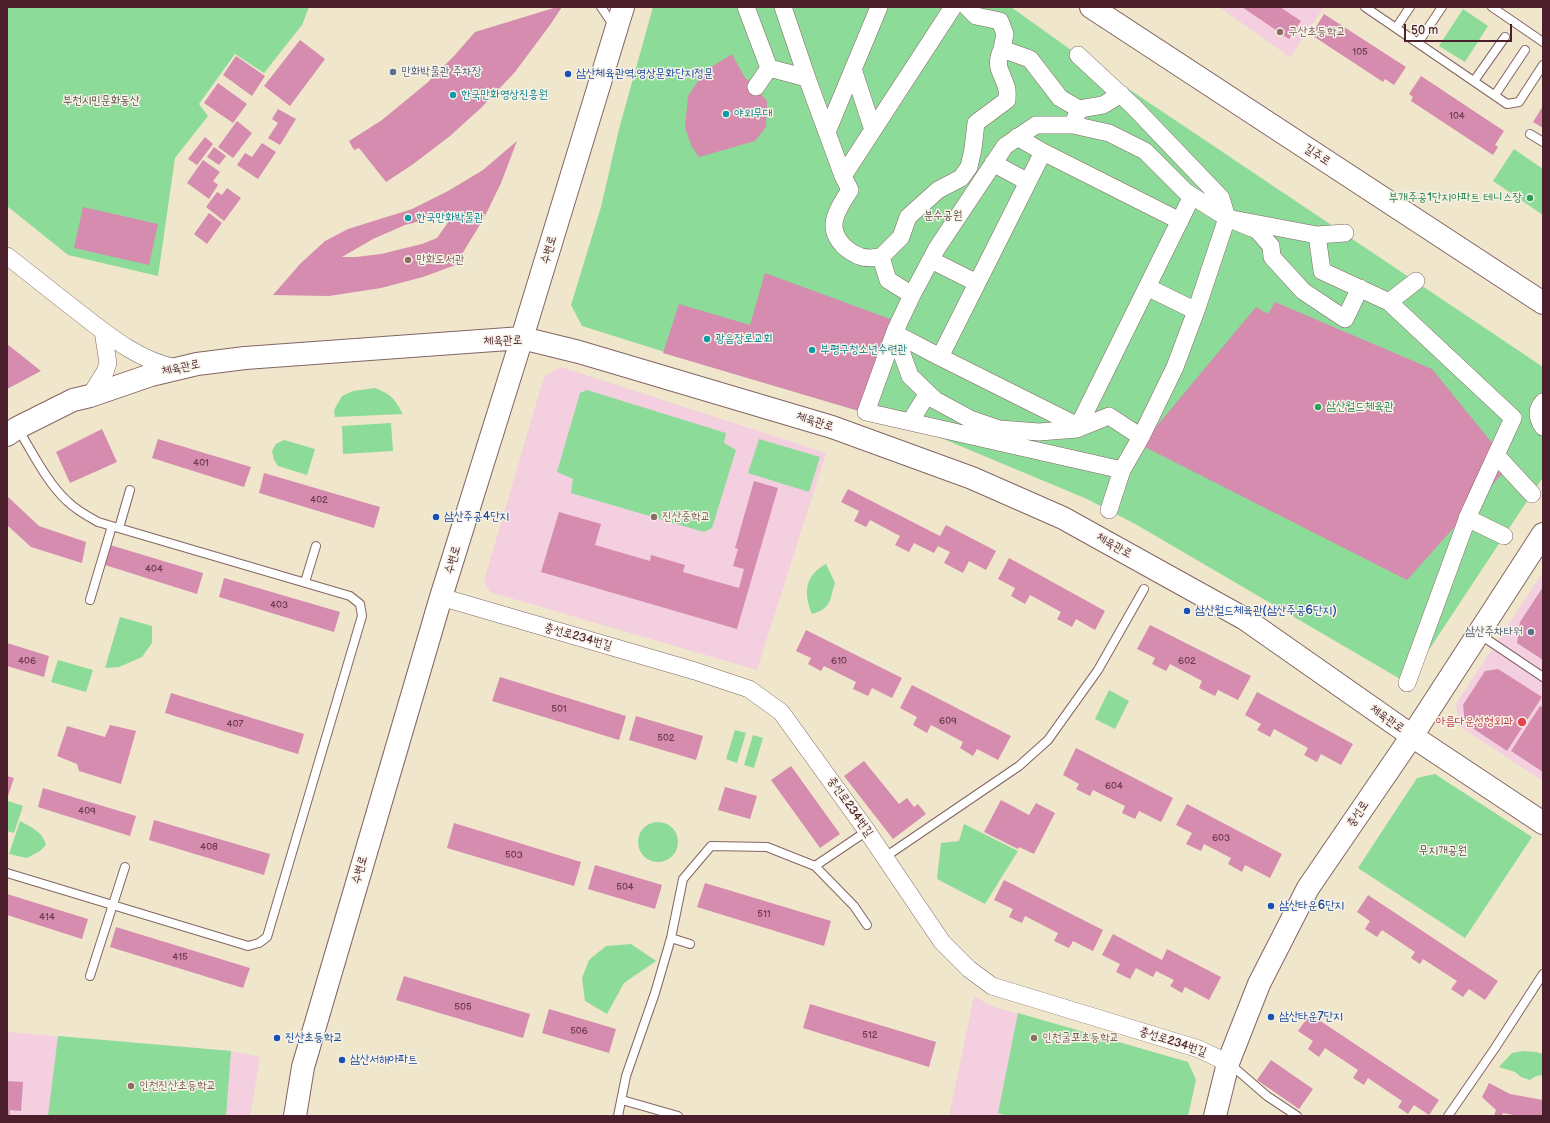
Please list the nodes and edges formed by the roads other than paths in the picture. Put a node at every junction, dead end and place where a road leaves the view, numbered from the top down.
1 (601, 7) edge
2 (623, 7) edge
3 (746, 7) edge
4 (783, 7) edge
5 (879, 7) edge
6 (953, 7) edge
7 (1090, 7) edge
8 (1410, 7) edge
9 (1442, 7) edge
10 (1492, 7) edge
11 (1367, 8) edge
12 (978, 10) edge
13 (1396, 28) junction
14 (616, 30) junction
15 (1504, 37) dead end
16 (1543, 42) edge
17 (1418, 43) junction
18 (1002, 49) junction
19 (1525, 50) dead end
20 (1078, 55) dead end
21 (1543, 65) edge
22 (769, 68) junction
23 (853, 69) junction
24 (807, 78) junction
25 (1474, 81) junction
26 (756, 87) dead end
27 (1121, 94) junction
28 (1495, 95) junction
29 (1079, 109) junction
30 (1073, 125) junction
31 (872, 130) junction
32 (827, 132) junction
33 (1530, 134) dead end
34 (1017, 137) junction
35 (1543, 142) edge
36 (1043, 152) junction
37 (993, 164) junction
38 (843, 176) junction
39 (1028, 182) junction
40 (1192, 196) junction
41 (1227, 218) junction
42 (1180, 221) junction
43 (1345, 233) dead end
44 (1317, 235) junction
45 (7, 256) edge
46 (881, 257) junction
47 (931, 260) junction
48 (1416, 281) dead end
49 (977, 283) junction
50 (1147, 287) junction
51 (1360, 288) junction
52 (912, 295) junction
53 (1389, 302) junction
54 (1543, 303) edge
55 (1196, 311) junction
56 (103, 331) junction
57 (897, 332) junction
58 (522, 338) junction
59 (940, 357) junction
60 (178, 368) junction
61 (928, 394) junction
62 (90, 396) junction
63 (1543, 402) edge
64 (1513, 418) junction
65 (910, 422) junction
66 (1540, 423) edge
67 (1077, 427) junction
68 (12, 432) edge
69 (1141, 437) junction
70 (1496, 454) junction
71 (1122, 470) junction
72 (130, 490) dead end
73 (1532, 494) dead end
74 (1108, 510) dead end
75 (1467, 518) junction
76 (115, 527) junction
77 (1543, 534) edge
78 (1504, 536) dead end
79 (316, 546) dead end
80 (305, 582) junction
81 (1144, 589) dead end
82 (441, 597) junction
83 (90, 600) dead end
84 (1478, 633) junction
85 (1543, 676) edge
86 (1407, 683) dead end
87 (1412, 736) junction
88 (1543, 823) edge
89 (867, 831) junction
90 (885, 857) junction
91 (815, 866) junction
92 (124, 867) dead end
93 (7, 873) edge
94 (113, 905) junction
95 (867, 925) dead end
96 (671, 938) junction
97 (690, 944) dead end
98 (1543, 974) edge
99 (90, 976) dead end
100 (1228, 1062) junction
101 (622, 1100) junction
102 (295, 1116) edge
103 (618, 1116) edge
104 (678, 1116) edge
105 (1215, 1116) edge
106 (1297, 1116) edge
107 (1448, 1116) edge

1 - 14 lane
2 - 14 street, 수변로
3 - 22 street
4 - 24 street
5 - 23 street
6 - 31 street
7 - 54 street, 길주로
8 - 13 lane
9 - 17 lane
10 - 16 lane
11 - 13 lane
12 - 18 street
13 - 17 lane
14 - 58 street, 수변로
15 - 25 lane
17 - 25 lane
18 - 29 street
18 - 46 street
19 - 28 lane
20 - 27 street
21 - 28 lane
22 - 24 street
22 - 26 street
23 - 31 street
23 - 32 street
24 - 32 street
25 - 28 lane
27 - 29 street
27 - 41 street
29 - 30 street
30 - 34 street
30 - 40 street
31 - 38 street
32 - 38 street
33 - 35 lane
34 - 36 street
34 - 37 street
36 - 39 street
36 - 42 street
37 - 39 street
37 - 47 street
38 - 46 street
39 - 49 street
40 - 41 street
40 - 42 street
41 - 44 street
41 - 51 street
41 - 55 street
42 - 50 street
43 - 44 street
44 - 51 street
45 - 56 street
46 - 52 street
47 - 49 street
47 - 52 street
48 - 53 street
49 - 59 street
50 - 55 street
50 - 67 street
51 - 53 street
52 - 57 street
53 - 64 street
55 - 69 street
56 - 60 street
56 - 62 street
57 - 59 street
57 - 61 street
57 - 65 street
58 - 60 street, 체육관로
58 - 82 street, 수변로
58 - 87 street, 체육관로
59 - 67 street
60 - 62 street, 체육관로
61 - 65 street
61 - 67 street
62 - 68 street, 체육관로
63 - 66 street
64 - 66 street
64 - 70 street
65 - 71 street
67 - 69 street
68 - 76 lane
69 - 71 street
70 - 73 street
70 - 75 street
71 - 74 street
72 - 76 lane
75 - 78 street
75 - 86 street
76 - 80 lane
76 - 83 lane
77 - 84 street, 충선로
79 - 80 lane
80 - 94 lane
81 - 90 lane
82 - 89 street, 충선로234번길
82 - 102 street, 수변로
84 - 85 lane
84 - 87 street, 충선로
87 - 88 street, 체육관로
87 - 100 street, 충선로
89 - 90 street, 충선로234번길
89 - 91 lane
90 - 100 street, 충선로234번길
91 - 95 lane
91 - 96 lane
92 - 94 lane
93 - 94 lane
94 - 99 lane
96 - 97 lane
96 - 101 lane
98 - 107 lane
100 - 105 street, 충선로
100 - 106 lane
101 - 103 lane
101 - 104 lane

